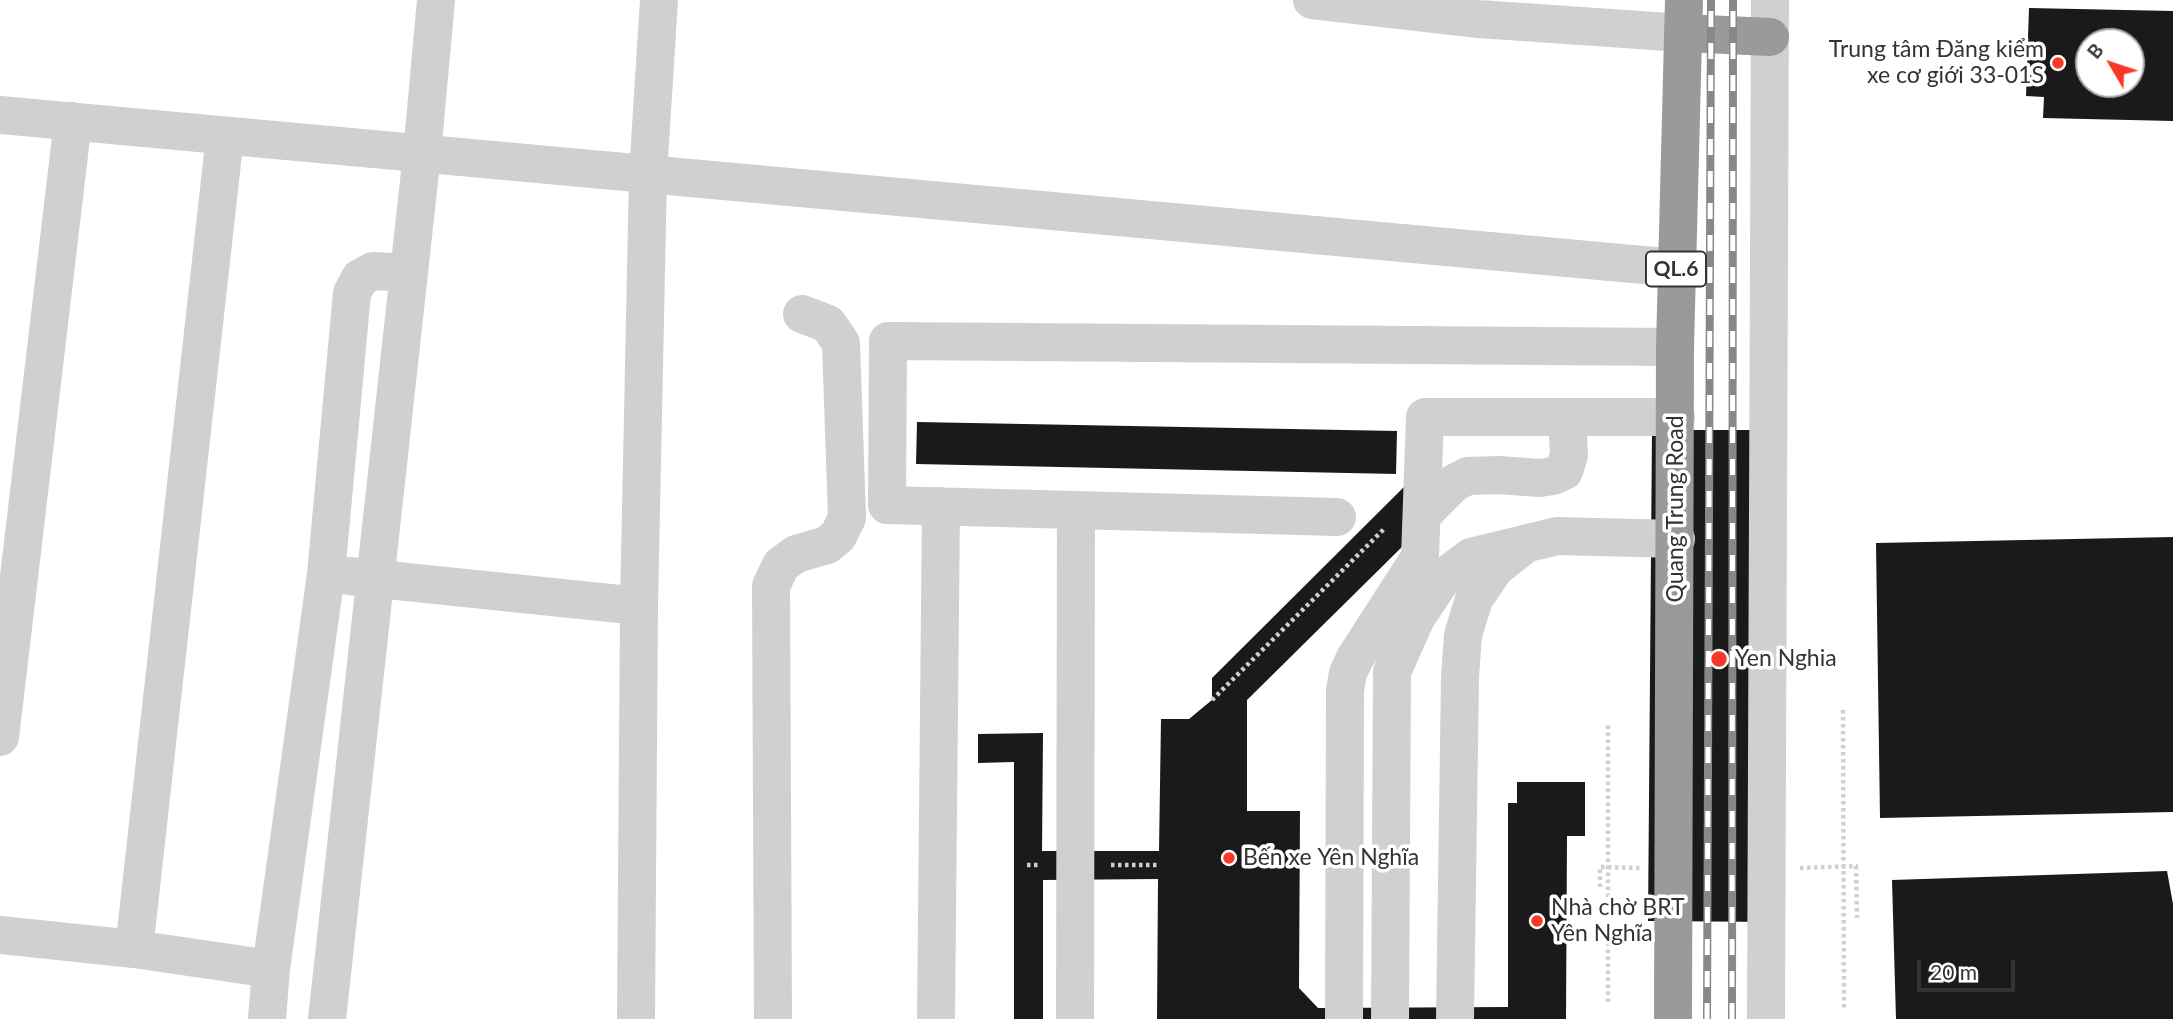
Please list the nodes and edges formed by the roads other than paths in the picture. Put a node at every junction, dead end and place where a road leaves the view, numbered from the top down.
1 (436, 0) edge
2 (659, 0) edge
3 (1311, 0) edge
4 (1479, 9) edge
5 (1683, 16) edge
6 (1770, 18) edge
7 (0, 115) edge
8 (73, 121) junction
9 (225, 136) junction
10 (422, 154) junction
11 (648, 175) junction
12 (1676, 268) junction
13 (409, 273) junction
14 (802, 314) dead end
15 (1675, 347) junction
16 (1676, 416) junction
17 (1567, 417) junction
18 (941, 506) junction
19 (1076, 510) junction
20 (1408, 516) junction
21 (1337, 517) dead end
22 (1676, 539) junction
23 (1527, 542) junction
24 (326, 573) junction
25 (375, 579) junction
26 (639, 606) junction
27 (0, 737) edge
28 (0, 935) edge
29 (134, 949) junction
30 (271, 969) junction
31 (267, 1019) edge
32 (327, 1019) edge
33 (636, 1019) edge
34 (773, 1019) edge
35 (936, 1019) edge
36 (1075, 1019) edge
37 (1344, 1019) edge
38 (1390, 1019) edge
39 (1455, 1019) edge
40 (1673, 1019) edge
41 (1766, 1019) edge

1 - 10 street
2 - 11 street
3 - 4 street
4 - 5 street
5 - 6 highway
5 - 12 highway, Quang Trung Road / QL.6
6 - 41 street
7 - 8 street
8 - 9 street
8 - 27 street
9 - 10 street
9 - 29 street
10 - 11 street
10 - 13 street
11 - 12 street
11 - 26 street
12 - 15 highway, Quang Trung Road / QL.6
13 - 24 street
13 - 25 street
14 - 34 street
15 - 16 highway, Quang Trung Road / QL.6
15 - 18 street
16 - 17 street
16 - 22 highway, Quang Trung Road / QL.6
17 - 20 street
17 - 20 street
18 - 19 street
18 - 35 street
19 - 21 street
19 - 36 street
20 - 37 street
22 - 23 street
22 - 40 highway, Quang Trung Road / QL.6
23 - 38 street
23 - 39 street
24 - 25 street
24 - 30 street
25 - 26 street
25 - 32 street
26 - 33 street
28 - 29 street
29 - 30 street
30 - 31 street

